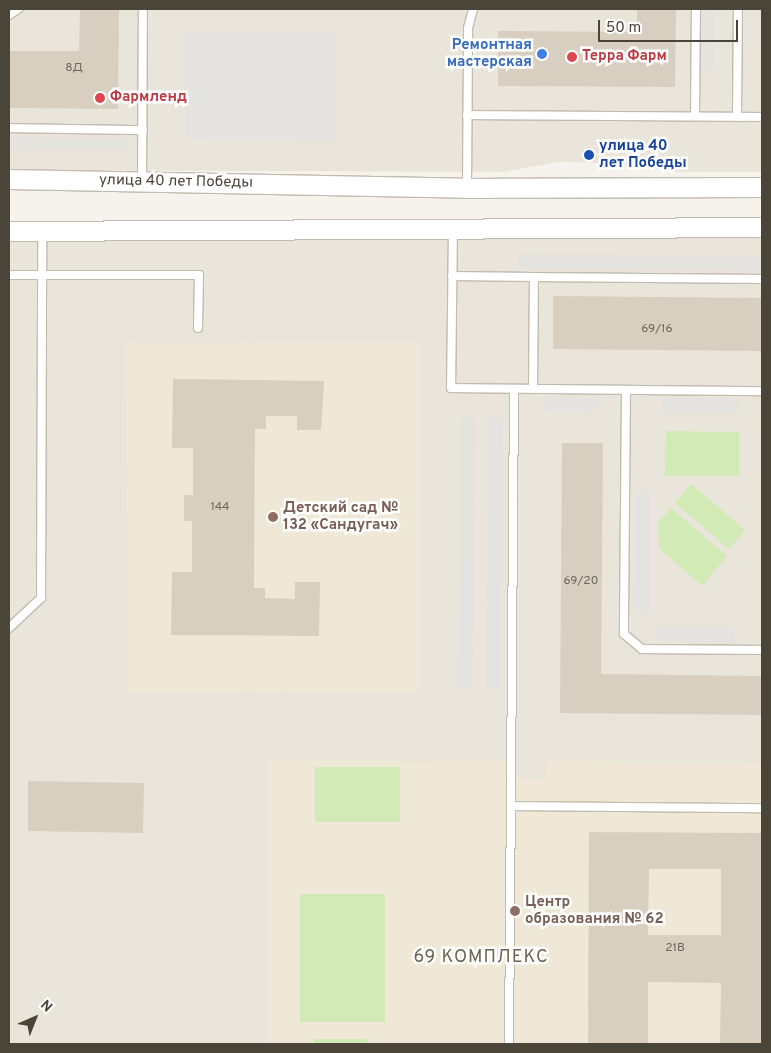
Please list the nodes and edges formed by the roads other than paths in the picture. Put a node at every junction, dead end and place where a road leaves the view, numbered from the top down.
1 (18, 9) edge
2 (143, 9) edge
3 (473, 9) edge
4 (696, 9) edge
5 (738, 9) edge
6 (9, 15) edge
7 (467, 114) junction
8 (695, 116) junction
9 (737, 116) junction
10 (762, 117) edge
11 (9, 128) edge
12 (143, 130) junction
13 (9, 179) edge
14 (142, 182) junction
15 (762, 187) edge
16 (467, 188) junction
17 (453, 226) junction
18 (762, 227) edge
19 (9, 231) edge
20 (42, 231) junction
21 (9, 275) edge
22 (44, 275) junction
23 (452, 276) junction
24 (534, 277) junction
25 (762, 279) edge
26 (198, 328) dead end
27 (514, 389) junction
28 (533, 389) junction
29 (626, 390) junction
30 (762, 392) edge
31 (9, 628) edge
32 (762, 650) edge
33 (511, 806) junction
34 (762, 808) edge
35 (509, 1044) edge

1 - 6 lane
2 - 12 lane
3 - 7 lane
4 - 8 lane
5 - 9 lane
7 - 8 lane
7 - 16 lane
8 - 9 lane
9 - 10 lane
11 - 12 lane
12 - 14 lane
13 - 14 street, улица 40 лет Победы
14 - 16 street, улица 40 лет Победы
15 - 16 street, улица 40 лет Победы
17 - 18 street
17 - 20 street
17 - 23 lane
19 - 20 street
20 - 22 lane
21 - 22 lane
22 - 26 lane
22 - 31 lane
23 - 24 lane
23 - 27 lane
24 - 25 lane
24 - 28 lane
27 - 28 lane
27 - 33 lane
28 - 29 lane
29 - 30 lane
29 - 32 lane
33 - 34 lane
33 - 35 lane

